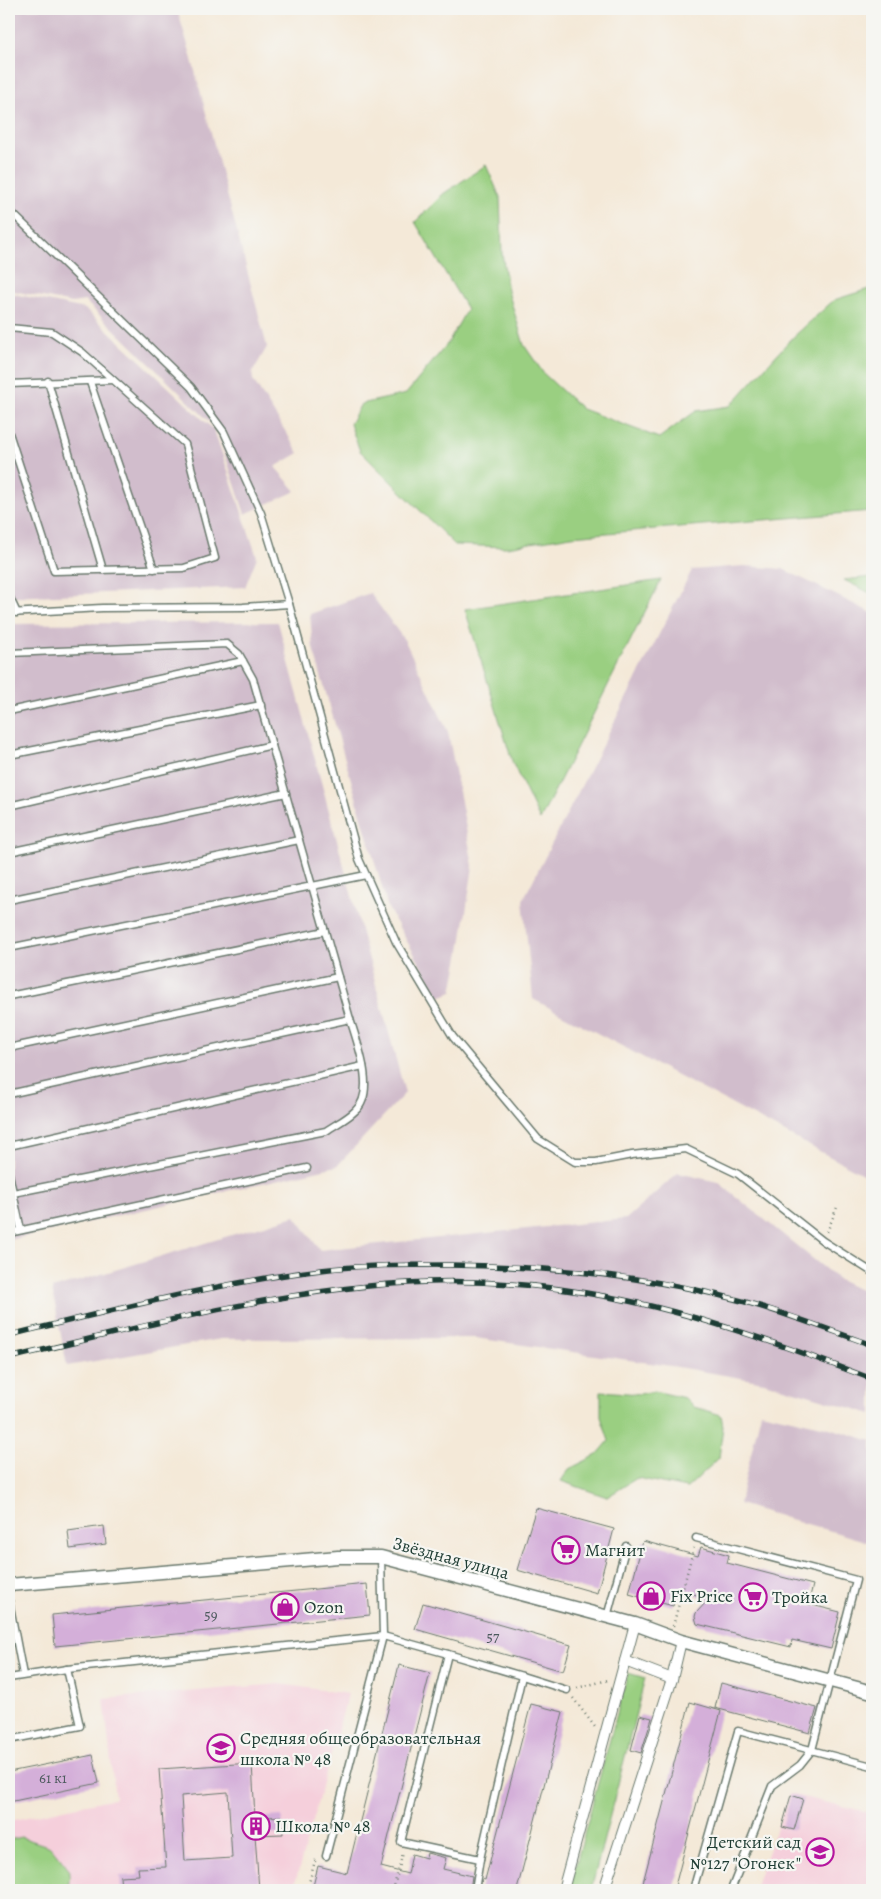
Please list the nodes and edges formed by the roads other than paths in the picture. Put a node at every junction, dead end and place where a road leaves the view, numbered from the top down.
1 (9, 210) edge
2 (9, 328) edge
3 (113, 380) junction
4 (48, 381) junction
5 (90, 382) junction
6 (9, 384) edge
7 (9, 433) edge
8 (154, 569) junction
9 (103, 570) junction
10 (9, 596) edge
11 (289, 604) junction
12 (17, 612) junction
13 (9, 613) edge
14 (9, 653) edge
15 (243, 661) junction
16 (261, 704) junction
17 (9, 711) edge
18 (272, 745) junction
19 (9, 755) edge
20 (286, 793) junction
21 (9, 806) edge
22 (299, 840) junction
23 (9, 852) edge
24 (366, 875) junction
25 (312, 886) junction
26 (9, 900) edge
27 (325, 931) junction
28 (9, 948) edge
29 (338, 977) junction
30 (9, 996) edge
31 (350, 1019) junction
32 (9, 1048) edge
33 (363, 1066) junction
34 (9, 1094) edge
35 (9, 1146) edge
36 (307, 1168) dead end
37 (9, 1174) edge
38 (13, 1193) junction
39 (21, 1230) junction
40 (9, 1232) edge
41 (872, 1272) edge
42 (696, 1538) road end
43 (626, 1546) dead end
44 (381, 1557) junction
45 (9, 1585) edge
46 (9, 1601) edge
47 (607, 1617) junction
48 (635, 1624) junction
49 (383, 1636) junction
50 (676, 1639) junction
51 (448, 1654) junction
52 (625, 1661) junction
53 (66, 1669) junction
54 (23, 1675) junction
55 (522, 1676) junction
56 (9, 1678) edge
57 (672, 1679) junction
58 (831, 1680) junction
59 (567, 1690) road end
60 (872, 1692) edge
61 (9, 1740) edge
62 (812, 1750) junction
63 (872, 1766) edge
64 (326, 1856) road end
65 (480, 1859) junction
66 (475, 1890) edge
67 (562, 1890) edge
68 (604, 1890) edge
69 (693, 1890) edge
70 (731, 1890) edge

1 - 11 lane
2 - 3 lane
3 - 5 lane
3 - 8 lane
4 - 5 lane
4 - 6 lane
4 - 9 lane
5 - 8 lane
7 - 9 lane
8 - 9 lane
10 - 12 lane
11 - 12 lane
11 - 24 lane
12 - 13 lane
14 - 15 lane
15 - 16 lane
15 - 17 lane
16 - 18 lane
16 - 19 lane
18 - 20 lane
18 - 21 lane
20 - 22 lane
20 - 23 lane
22 - 25 lane
22 - 26 lane
24 - 25 lane
24 - 41 lane
25 - 27 lane
25 - 28 lane
27 - 29 lane
27 - 30 lane
29 - 31 lane
29 - 32 lane
31 - 33 lane
31 - 34 lane
33 - 35 lane
33 - 38 lane
36 - 39 lane
37 - 38 lane
38 - 39 lane
39 - 40 lane
42 - 58 lane
43 - 47 lane
44 - 45 street, Звёздная улица
44 - 47 street, Звёздная улица
44 - 49 lane
46 - 54 lane
47 - 48 street, Звёздная улица
48 - 50 street, Звёздная улица
48 - 52 street
49 - 51 lane
49 - 53 lane
49 - 64 lane
50 - 57 street
50 - 58 street, Звёздная улица
51 - 55 lane
51 - 65 lane
52 - 57 street
52 - 67 street
53 - 54 lane
53 - 61 lane
54 - 56 lane
55 - 59 lane
55 - 65 lane
57 - 68 street
58 - 60 street, Звёздная улица
58 - 62 lane
62 - 63 lane
62 - 69 lane
62 - 70 lane
65 - 66 lane

